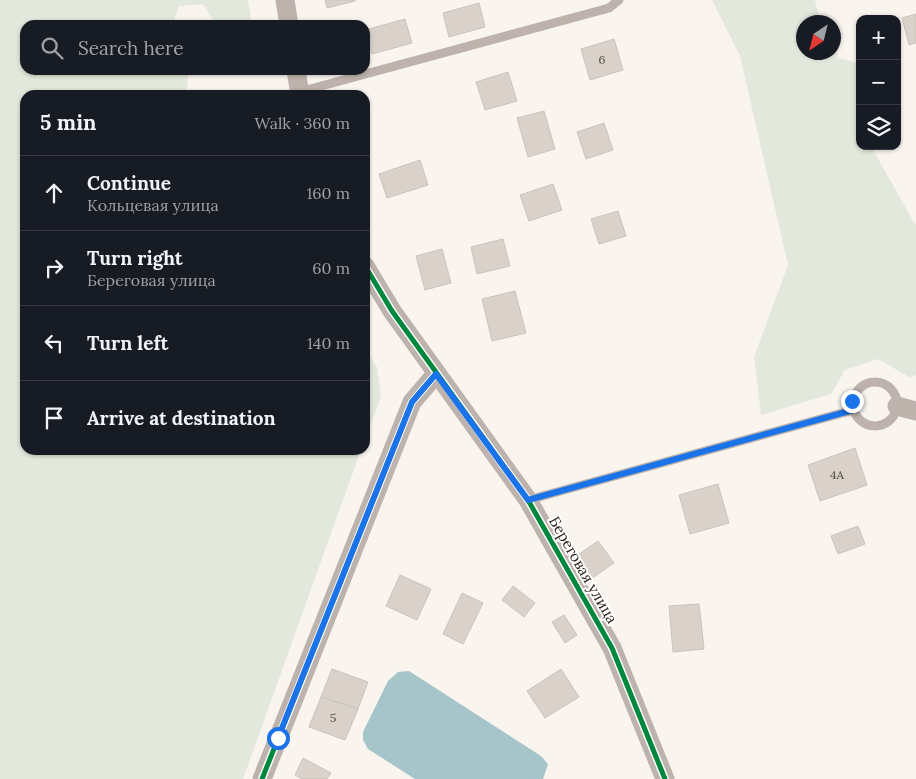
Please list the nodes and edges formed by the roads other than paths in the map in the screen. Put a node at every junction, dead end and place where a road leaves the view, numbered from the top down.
1 (285, 0) edge
2 (619, 0) edge
3 (288, 20) edge
4 (297, 75) edge
5 (368, 75) edge
6 (370, 75) edge
7 (299, 90) edge
8 (314, 90) edge
9 (370, 274) edge
10 (436, 374) junction
11 (897, 406) junction
12 (853, 410) junction
13 (916, 411) edge
14 (528, 500) junction
15 (262, 779) edge
16 (664, 779) edge

1 - 3 street
2 - 6 lane
4 - 7 street
5 - 8 lane
9 - 10 street, Береговая улица
10 - 14 street, Береговая улица
10 - 15 street
11 - 12 lane
11 - 12 lane
11 - 13 street
12 - 14 lane
14 - 16 street, Береговая улица

